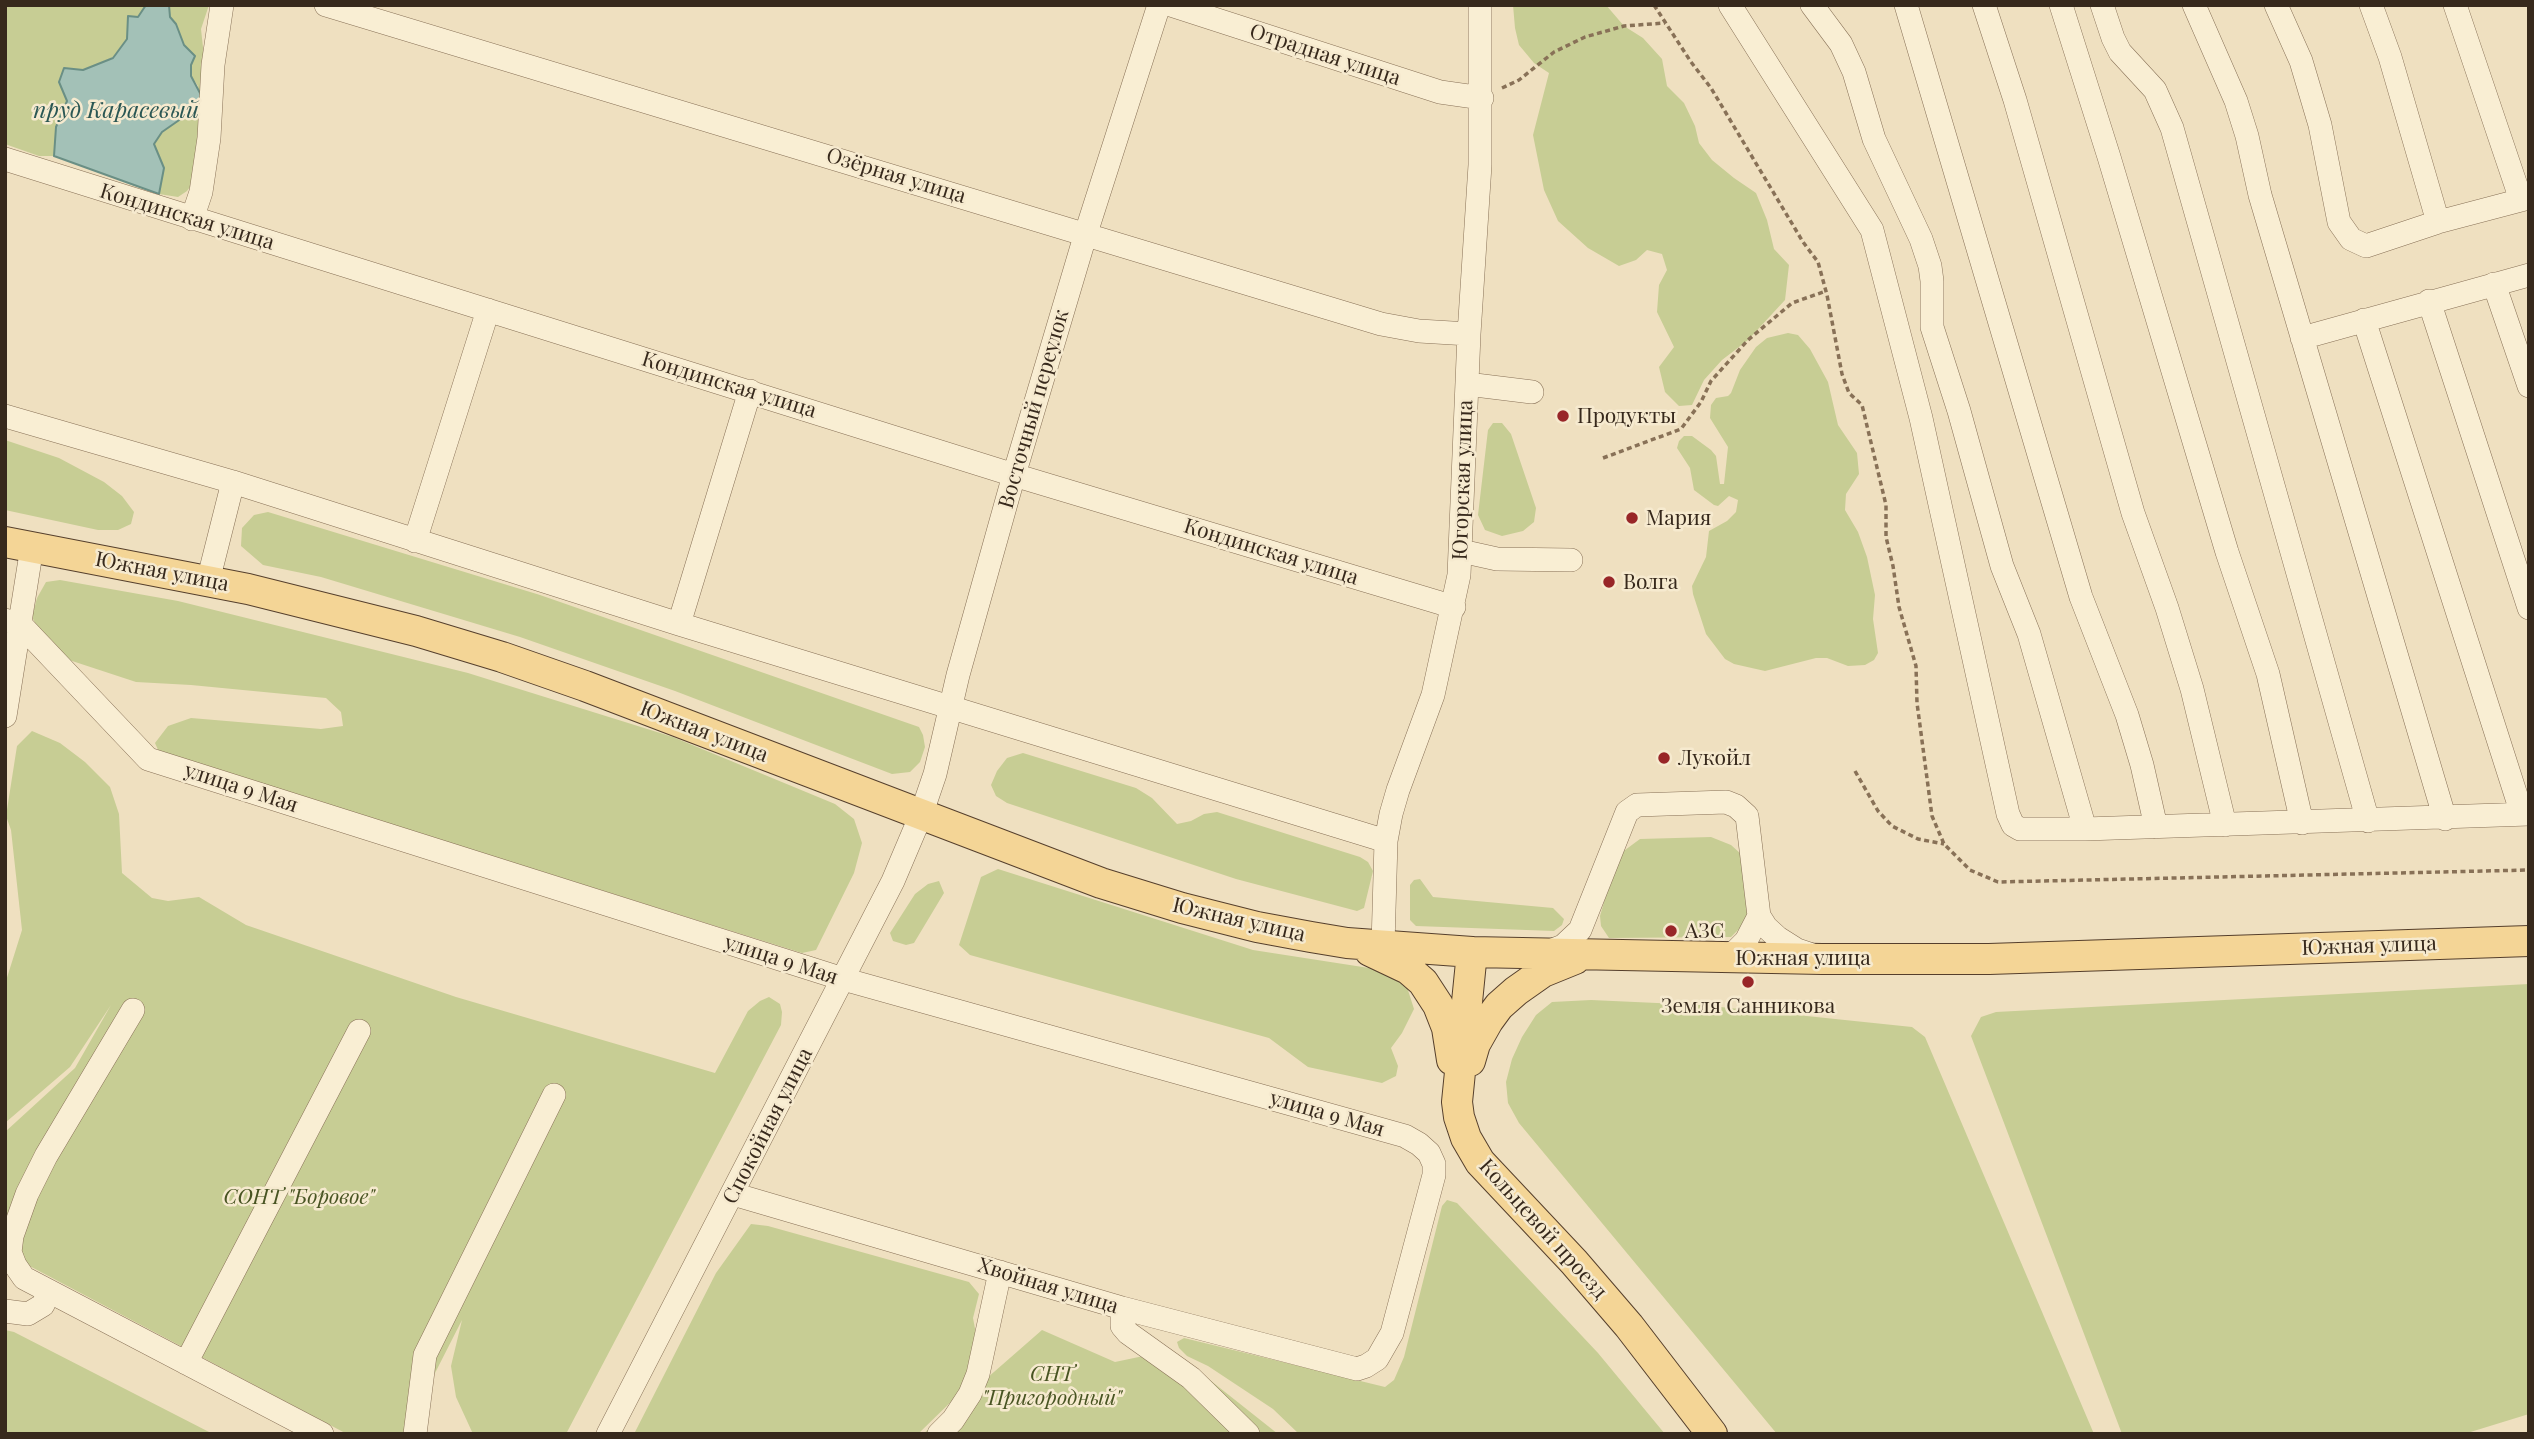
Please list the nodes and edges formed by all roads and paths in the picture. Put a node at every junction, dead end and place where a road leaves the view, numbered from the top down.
1 (222, 5) edge
2 (326, 5) edge
3 (1158, 5) edge
4 (1171, 5) edge
5 (1480, 5) edge
6 (1730, 5) edge
7 (1906, 5) edge
8 (1984, 5) edge
9 (2061, 5) edge
10 (2102, 5) edge
11 (2194, 5) edge
12 (2276, 5) edge
13 (2371, 5) edge
14 (2455, 5) edge
15 (1815, 7) edge
16 (1665, 23) dead end
17 (1482, 98) junction
18 (5, 159) edge
19 (2525, 199) edge
20 (192, 219) junction
21 (2438, 222) junction
22 (1086, 233) junction
23 (2529, 275) edge
24 (2494, 284) junction
25 (1826, 291) dead end
26 (2429, 301) junction
27 (488, 310) junction
28 (2364, 320) junction
29 (1469, 334) junction
30 (2302, 338) junction
31 (1467, 384) junction
32 (2529, 386) edge
33 (750, 391) junction
34 (1532, 393) dead end
35 (5, 416) edge
36 (1603, 458) dead end
37 (1014, 475) junction
38 (233, 482) junction
39 (415, 541) junction
40 (19, 544) edge
41 (1461, 551) junction
42 (1571, 560) dead end
43 (208, 582) junction
44 (1454, 607) junction
45 (2529, 608) edge
46 (13, 622) edge
47 (679, 624) junction
48 (950, 708) junction
49 (5, 716) edge
50 (1855, 771) dead end
51 (2526, 814) edge
52 (921, 815) junction
53 (2445, 819) junction
54 (2368, 821) junction
55 (2302, 822) junction
56 (2225, 825) junction
57 (2156, 827) junction
58 (2085, 829) junction
59 (1386, 841) junction
60 (1944, 844) dead end
61 (1588, 916) junction
62 (1759, 916) junction
63 (2529, 941) edge
64 (1347, 943) junction
65 (1383, 945) junction
66 (1472, 952) junction
67 (1540, 954) junction
68 (1604, 955) junction
69 (1724, 958) junction
70 (1822, 959) junction
71 (843, 979) junction
72 (133, 1010) dead end
73 (359, 1031) dead end
74 (554, 1095) dead end
75 (1457, 1102) junction
76 (733, 1194) junction
77 (1000, 1272) junction
78 (49, 1291) junction
79 (1122, 1308) junction
80 (5, 1311) edge
81 (186, 1363) junction
82 (1366, 1366) joint
83 (322, 1434) edge
84 (415, 1434) edge
85 (608, 1434) edge
86 (939, 1434) edge
87 (1248, 1434) edge
88 (1712, 1434) edge

1 - 20 street
2 - 22 street, Озёрная улица
3 - 22 street, Восточный переулок
4 - 17 street, Отрадная улица
5 - 17 street, Югорская улица
6 - 58 street
7 - 57 street
8 - 56 street
9 - 55 street
10 - 54 street
11 - 30 street
12 - 21 street
13 - 21 street
14 - 19 street
15 - 58 street
16 - 17 path
17 - 29 street, Югорская улица
18 - 20 street, Кондинская улица
19 - 21 street
20 - 27 street, Кондинская улица
22 - 29 street, Озёрная улица
22 - 37 street, Восточный переулок
23 - 24 street
24 - 26 street
24 - 32 street
25 - 36 path
26 - 28 street
26 - 45 street
27 - 33 street, Кондинская улица
27 - 39 street
28 - 30 street
28 - 51 street
29 - 31 street, Югорская улица
30 - 53 street
31 - 34 street
31 - 41 street, Югорская улица
33 - 37 street, Кондинская улица
33 - 47 street
35 - 38 street
37 - 44 street, Кондинская улица
37 - 48 street, Восточный переулок
38 - 39 street
38 - 43 street
39 - 47 street
40 - 43 main road, Южная улица
40 - 46 street
41 - 42 street
41 - 44 street, Югорская улица
43 - 52 main road, Южная улица
44 - 59 street, Югорская улица
46 - 49 street
46 - 71 street, улица 9 Мая
47 - 48 street
48 - 52 street, Восточный переулок
48 - 59 street
50 - 60 path
51 - 53 street
52 - 64 main road, Южная улица
52 - 71 street, Спокойная улица
53 - 54 street
54 - 55 street
55 - 56 street
56 - 57 street
57 - 58 street
59 - 65 street, Югорская улица
61 - 62 street
61 - 67 street
61 - 68 street
62 - 69 street
62 - 70 street
63 - 70 main road, Южная улица
64 - 65 main road, Южная улица
64 - 75 main road
65 - 66 main road, Южная улица
66 - 67 main road, Южная улица
66 - 75 main road, Кольцевой проезд
67 - 68 main road, Южная улица
68 - 69 main road, Южная улица
68 - 75 main road
69 - 70 main road, Южная улица
71 - 76 street, Спокойная улица
71 - 82 street, улица 9 Мая
72 - 78 street
73 - 81 street
74 - 84 street
75 - 88 main road, Кольцевой проезд
76 - 77 street, Хвойная улица
76 - 85 street, Спокойная улица
77 - 79 street, Хвойная улица
77 - 86 street
78 - 80 street
78 - 81 street
79 - 82 street, Хвойная улица
79 - 87 street
81 - 83 street

